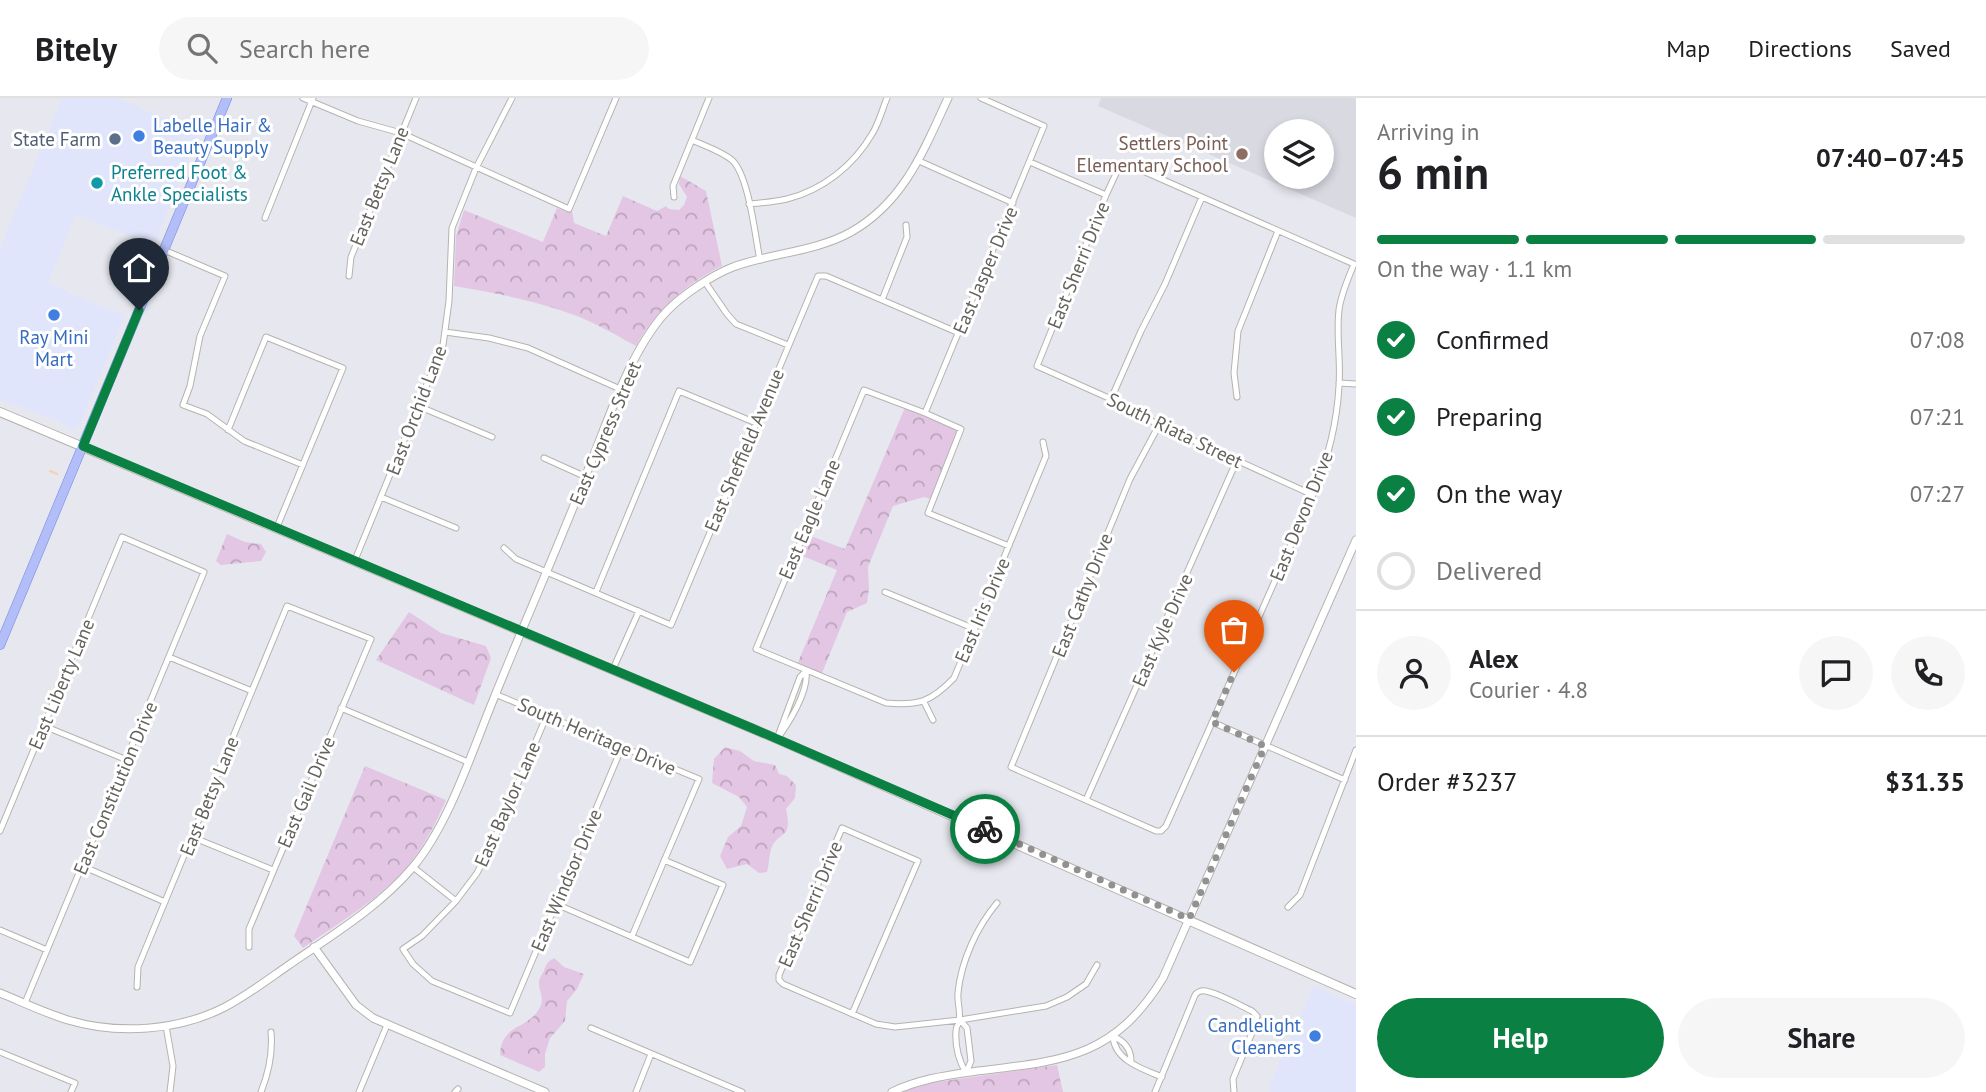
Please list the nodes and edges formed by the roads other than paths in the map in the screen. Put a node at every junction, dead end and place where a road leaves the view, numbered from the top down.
1 (227, 98) edge
2 (303, 98) edge
3 (416, 98) edge
4 (512, 98) edge
5 (616, 98) edge
6 (709, 98) edge
7 (887, 98) edge
8 (948, 98) edge
9 (981, 98) edge
10 (312, 100) edge
11 (401, 133) junction
12 (692, 140) junction
13 (919, 161) junction
14 (1030, 162) junction
15 (476, 168) junction
16 (1106, 195) junction
17 (674, 197) dead end
18 (1202, 197) junction
19 (1013, 203) junction
20 (749, 204) junction
21 (265, 218) dead end
22 (906, 225) dead end
23 (1278, 231) junction
24 (164, 250) junction
25 (760, 260) junction
26 (349, 276) dead end
27 (705, 282) junction
28 (882, 300) junction
29 (445, 332) junction
30 (959, 333) junction
31 (788, 345) junction
32 (1037, 366) joint
33 (1339, 383) junction
34 (1356, 384) edge
35 (620, 389) junction
36 (1237, 397) dead end
37 (1111, 399) junction
38 (418, 406) junction
39 (0, 412) edge
40 (925, 413) junction
41 (756, 423) junction
42 (1159, 425) junction
43 (228, 430) junction
44 (492, 437) dead end
45 (1043, 442) dead end
46 (83, 446) junction
47 (544, 458) dead end
48 (1237, 460) junction
49 (303, 465) junction
50 (586, 477) junction
51 (1313, 495) junction
52 (381, 497) junction
53 (277, 527) junction
54 (456, 528) dead end
55 (122, 537) joint
56 (1356, 540) edge
57 (1009, 546) junction
58 (505, 548) dead end
59 (355, 560) junction
60 (547, 572) junction
61 (596, 592) junction
62 (886, 592) dead end
63 (287, 606) joint
64 (639, 611) junction
65 (975, 629) junction
66 (522, 631) junction
67 (0, 645) edge
68 (169, 657) junction
69 (612, 669) junction
70 (806, 671) junction
71 (252, 691) junction
72 (495, 694) junction
73 (924, 702) junction
74 (341, 708) junction
75 (547, 715) junction
76 (933, 720) dead end
77 (1212, 722) junction
78 (44, 726) junction
79 (777, 738) junction
80 (1265, 746) junction
81 (622, 747) junction
82 (1356, 750) edge
83 (127, 760) junction
84 (468, 761) junction
85 (1345, 780) junction
86 (1086, 800) junction
87 (0, 831) edge
88 (192, 837) junction
89 (664, 860) junction
90 (82, 866) junction
91 (413, 867) junction
92 (273, 870) junction
93 (456, 901) junction
94 (164, 902) junction
95 (997, 903) dead end
96 (556, 904) junction
97 (1288, 907) dead end
98 (1189, 919) junction
99 (0, 930) edge
100 (632, 936) junction
101 (249, 947) dead end
102 (314, 947) junction
103 (47, 950) junction
104 (1097, 965) dead end
105 (137, 987) dead end
106 (0, 993) edge
107 (1356, 994) edge
108 (26, 1003) junction
109 (510, 1013) joint
110 (852, 1014) junction
111 (960, 1020) junction
112 (387, 1025) junction
113 (166, 1026) junction
114 (591, 1028) dead end
115 (271, 1032) dead end
116 (1114, 1036) junction
117 (0, 1052) edge
118 (652, 1054) junction
119 (1131, 1061) junction
120 (966, 1073) junction
121 (1161, 1077) junction
122 (71, 1092) edge
123 (170, 1092) edge
124 (261, 1092) edge
125 (359, 1092) edge
126 (545, 1092) edge
127 (636, 1092) edge
128 (742, 1092) edge
129 (892, 1092) edge
130 (1156, 1092) edge
131 (1234, 1092) edge

1 - 24 main road
2 - 10 street
3 - 11 street, East Betsy Lane
4 - 15 street, East Orchid Lane
5 - 15 street
6 - 12 street
7 - 20 street
8 - 13 street, East Cypress Street
9 - 14 street, East Jasper Drive
10 - 11 street
10 - 21 street
11 - 15 street
11 - 26 street, East Betsy Lane
12 - 17 street
12 - 20 street
13 - 19 street
13 - 25 street, East Cypress Street
14 - 16 street
14 - 19 street, East Jasper Drive
15 - 29 street, East Orchid Lane
16 - 18 street, East Sherri Drive
16 - 32 street, East Sherri Drive
18 - 23 street
18 - 37 street
19 - 30 street, East Jasper Drive
20 - 25 street
22 - 28 street
23 - 33 street, East Devon Drive
23 - 36 street
24 - 43 street
24 - 46 main road
25 - 27 street, East Cypress Street
27 - 31 street
27 - 35 street, East Cypress Street
28 - 30 street
28 - 31 street, East Sheffield Avenue
29 - 35 street
29 - 38 street, East Orchid Lane
30 - 40 street, East Jasper Drive
31 - 41 street, East Sheffield Avenue
32 - 37 street, South Riata Street
33 - 34 street
33 - 51 street, East Devon Drive
35 - 50 street, East Cypress Street
37 - 42 street, South Riata Street
38 - 44 street
38 - 52 street, East Orchid Lane
39 - 46 main road
40 - 57 street
40 - 70 street, East Eagle Lane
41 - 61 street
41 - 64 street, East Sheffield Avenue
42 - 48 street, South Riata Street
42 - 86 street, East Cathy Drive
43 - 49 street
43 - 49 street
45 - 57 street, East Iris Drive
46 - 53 main road
46 - 67 main road
47 - 50 street
48 - 51 street, South Riata Street
48 - 86 street, East Kyle Drive
49 - 53 street
50 - 60 street, East Cypress Street
51 - 77 street, East Devon Drive
52 - 54 street
52 - 59 street, East Orchid Lane
53 - 59 main road
55 - 68 street, East Constitution Drive
55 - 78 street, East Liberty Lane
56 - 80 street
57 - 65 street, East Iris Drive
58 - 60 street
59 - 66 main road
60 - 61 street
60 - 66 street, East Cypress Street
61 - 64 street
62 - 65 street
63 - 71 street, East Betsy Lane
63 - 74 street, East Gail Drive
64 - 69 street
65 - 73 street, East Iris Drive
66 - 69 main road
66 - 72 street
68 - 71 street
68 - 83 street, East Constitution Drive
69 - 79 main road
70 - 73 street
70 - 79 street
71 - 88 street, East Betsy Lane
72 - 75 street, South Heritage Drive
72 - 84 street
73 - 76 street
74 - 84 street
74 - 92 street, East Gail Drive
75 - 81 street, South Heritage Drive
75 - 93 street, East Baylor Lane
77 - 80 street
77 - 86 street, East Devon Drive
78 - 83 street
78 - 87 street, East Liberty Lane
79 - 98 main road
80 - 85 street
80 - 98 street
81 - 89 street, South Heritage Drive
81 - 96 street, East Windsor Drive
82 - 85 street
83 - 90 street, East Constitution Drive
84 - 91 street
85 - 97 street
88 - 92 street
88 - 94 street, East Betsy Lane
89 - 100 street
89 - 100 street
90 - 94 street
90 - 103 street, East Constitution Drive
91 - 93 street
91 - 102 street
92 - 101 street, East Gail Drive
93 - 109 street, East Baylor Lane
94 - 105 street, East Betsy Lane
95 - 111 street
96 - 100 street
96 - 109 street, East Windsor Drive
98 - 107 main road
98 - 116 street
99 - 103 street
102 - 112 street
102 - 113 street
103 - 108 street, East Constitution Drive
104 - 111 street
106 - 108 street
108 - 113 street
110 - 110 street, East Sherri Drive
110 - 111 street
111 - 120 street
111 - 120 street
112 - 125 street
112 - 126 street
113 - 123 street
114 - 118 street
115 - 124 street
116 - 119 street
116 - 119 street
116 - 120 street
117 - 122 street
118 - 127 street
118 - 128 street
119 - 121 street
120 - 129 street
121 - 130 street
121 - 131 street

